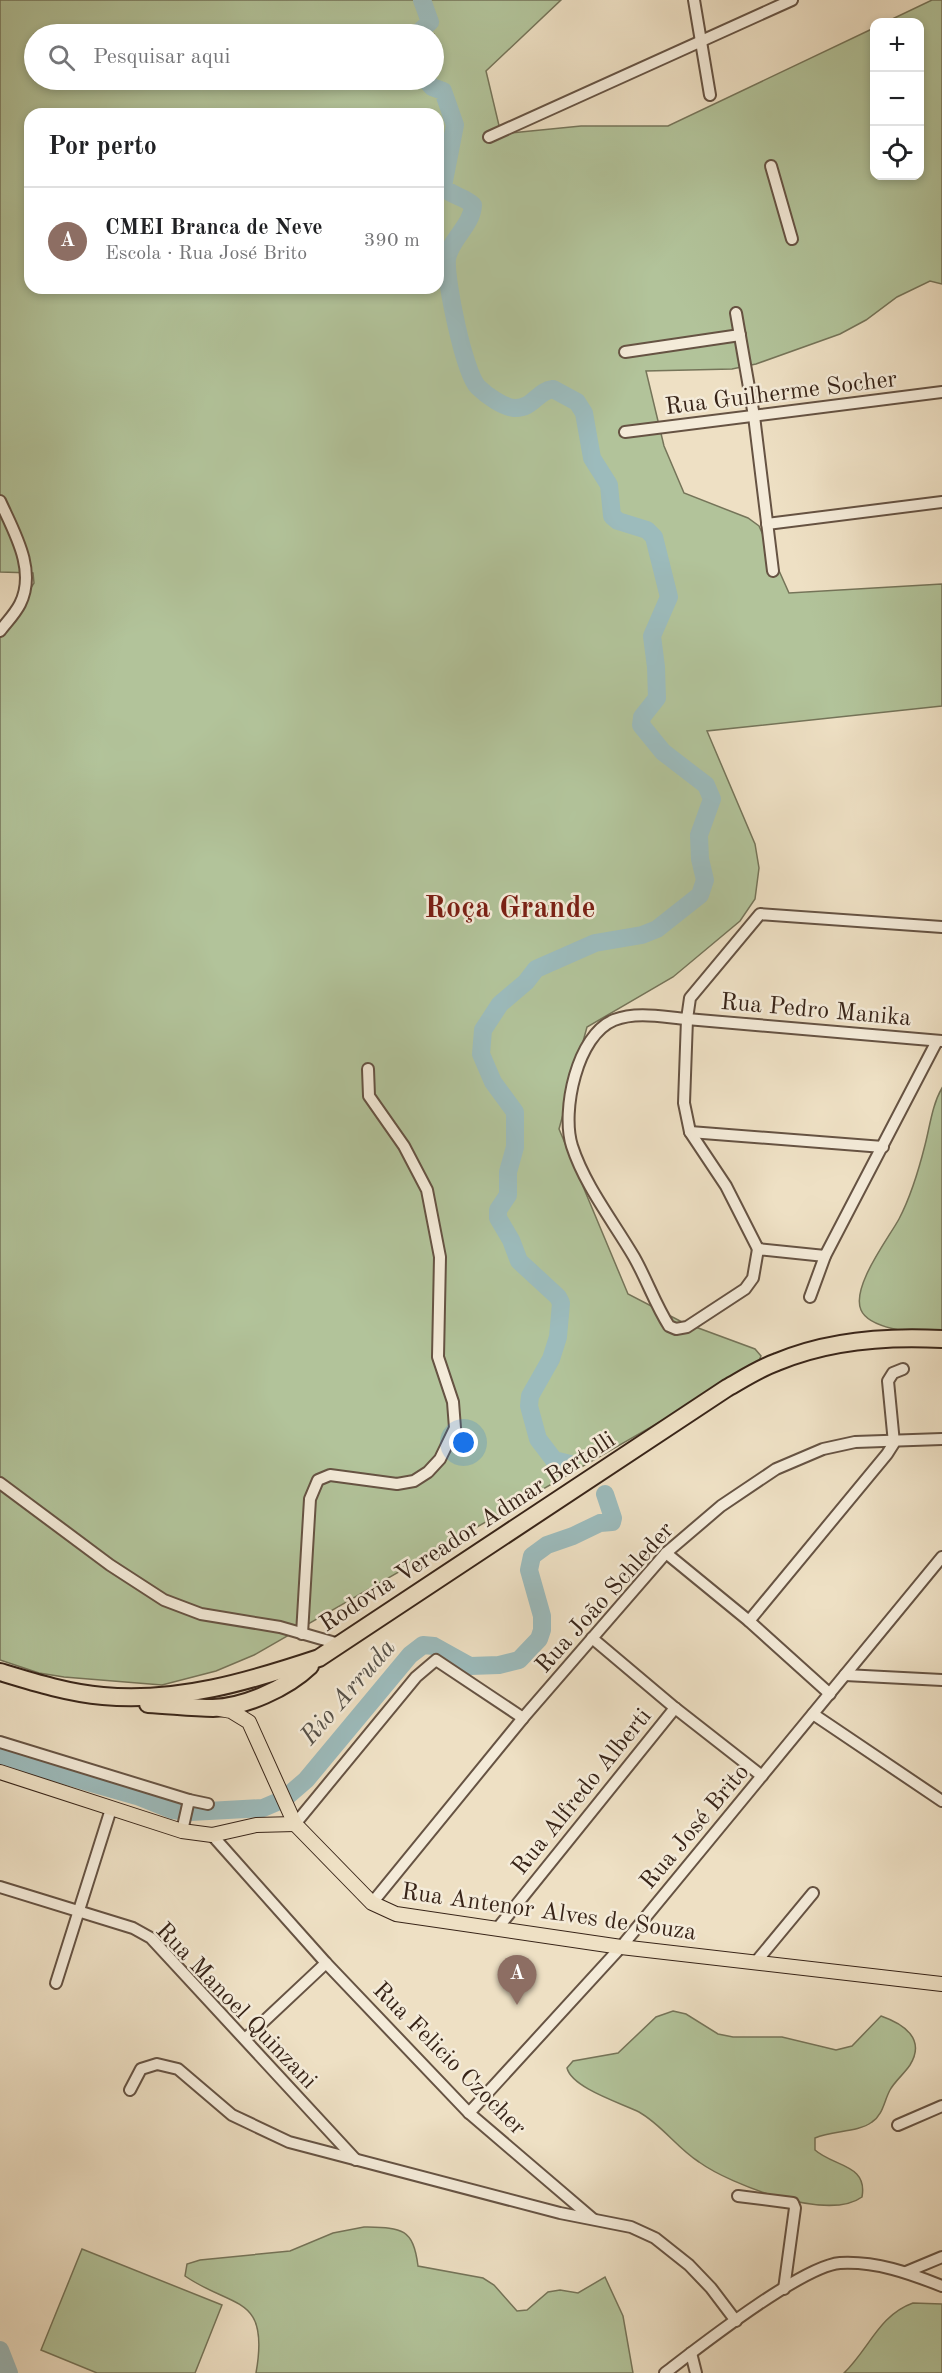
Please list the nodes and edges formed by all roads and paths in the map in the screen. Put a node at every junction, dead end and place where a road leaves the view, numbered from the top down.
1 (694, 0) edge
2 (792, 0) edge
3 (700, 44) junction
4 (710, 95) dead end
5 (489, 137) dead end
6 (771, 166) dead end
7 (792, 239) dead end
8 (736, 313) dead end
9 (740, 334) junction
10 (625, 352) dead end
11 (942, 392) edge
12 (754, 416) junction
13 (625, 432) dead end
14 (0, 501) edge
15 (942, 502) edge
16 (767, 524) junction
17 (773, 571) dead end
18 (0, 631) edge
19 (942, 927) edge
20 (687, 1019) junction
21 (940, 1041) edge
22 (368, 1069) dead end
23 (690, 1132) junction
24 (883, 1147) junction
25 (758, 1249) junction
26 (825, 1256) junction
27 (810, 1297) dead end
28 (942, 1339) edge
29 (903, 1369) dead end
30 (942, 1439) edge
31 (894, 1443) junction
32 (0, 1483) edge
33 (666, 1553) junction
34 (942, 1557) edge
35 (749, 1621) junction
36 (302, 1634) junction
37 (592, 1638) junction
38 (339, 1644) junction
39 (319, 1658) junction
40 (0, 1672) edge
41 (845, 1675) junction
42 (942, 1680) edge
43 (830, 1694) junction
44 (103, 1696) junction
45 (255, 1698) junction
46 (215, 1708) junction
47 (675, 1708) junction
48 (813, 1714) junction
49 (523, 1718) junction
50 (249, 1722) junction
51 (0, 1742) edge
52 (0, 1772) edge
53 (762, 1776) junction
54 (189, 1800) junction
55 (942, 1801) edge
56 (208, 1804) dead end
57 (111, 1809) junction
58 (296, 1824) junction
59 (182, 1831) junction
60 (212, 1835) junction
61 (0, 1887) edge
62 (813, 1893) dead end
63 (372, 1903) junction
64 (78, 1912) junction
65 (497, 1929) junction
66 (621, 1947) junction
67 (326, 1962) junction
68 (755, 1963) junction
69 (56, 1983) dead end
70 (942, 1984) edge
71 (244, 2039) junction
72 (130, 2090) dead end
73 (942, 2106) edge
74 (469, 2113) junction
75 (898, 2125) dead end
76 (356, 2160) junction
77 (738, 2196) dead end
78 (593, 2219) junction
79 (942, 2257) edge
80 (906, 2272) junction
81 (942, 2286) edge
82 (784, 2289) junction
83 (736, 2321) junction
84 (691, 2353) junction
85 (665, 2373) edge
86 (696, 2373) edge

1 - 3 street
2 - 3 street
3 - 4 street
3 - 5 street
6 - 7 street
8 - 9 street
9 - 10 street
9 - 12 street
11 - 12 street, Rua Guilherme Socher
12 - 13 street, Rua Guilherme Socher
12 - 16 street
14 - 18 street
15 - 16 street
16 - 17 street
19 - 20 street
20 - 21 street, Rua Pedro Manika
20 - 23 street
20 - 25 street, Rua Pedro Manika
21 - 24 street
22 - 36 street
23 - 24 street
23 - 25 street
24 - 26 street
25 - 26 street
26 - 27 street
28 - 38 highway, Rodovia Vereador Admar Bertolli
29 - 31 street
30 - 31 street, Rua João Schleder
31 - 33 street, Rua João Schleder
31 - 35 street
32 - 36 street
33 - 35 street
33 - 37 street, Rua João Schleder
34 - 41 street, Rua José Brito
35 - 43 street
36 - 38 street
37 - 47 street
37 - 49 street, Rua João Schleder
38 - 39 highway, Rodovia Vereador Admar Bertolli
39 - 44 highway, Rodovia Vereador Admar Bertolli
39 - 45 highway
40 - 44 highway, Rodovia Vereador Admar Bertolli
41 - 42 street
41 - 43 street, Rua José Brito
43 - 48 street, Rua José Brito
44 - 46 highway
45 - 46 highway
45 - 50 main road
46 - 50 main road
47 - 53 street
47 - 65 street, Rua Alfredo Alberti
48 - 53 street, Rua José Brito
48 - 55 street
49 - 58 street
49 - 63 street, Rua João Schleder
50 - 58 main road, Rua Antenor Alves de Souza
51 - 54 street
52 - 57 main road
53 - 66 street, Rua José Brito
54 - 56 street
54 - 59 street
57 - 59 main road
57 - 64 street
58 - 60 main road
58 - 63 main road, Rua Antenor Alves de Souza
59 - 60 main road
60 - 67 street, Rua Felicio Czocher
61 - 64 street, Rua Manoel Quinzani
62 - 68 street
63 - 65 main road, Rua Antenor Alves de Souza
64 - 69 street
64 - 71 street, Rua Manoel Quinzani
65 - 66 main road, Rua Antenor Alves de Souza
66 - 68 main road, Rua Antenor Alves de Souza
66 - 74 street, Rua José Brito
67 - 71 street
67 - 74 street, Rua Felicio Czocher
68 - 70 main road, Rua Antenor Alves de Souza
71 - 76 street, Rua Manoel Quinzani
72 - 76 street
73 - 75 street
74 - 78 street, Rua Felicio Czocher
76 - 78 street
77 - 82 street
78 - 83 street, Rua Felicio Czocher
79 - 80 street
80 - 81 street
80 - 82 street
82 - 83 street
83 - 84 street
84 - 85 street
84 - 86 street

